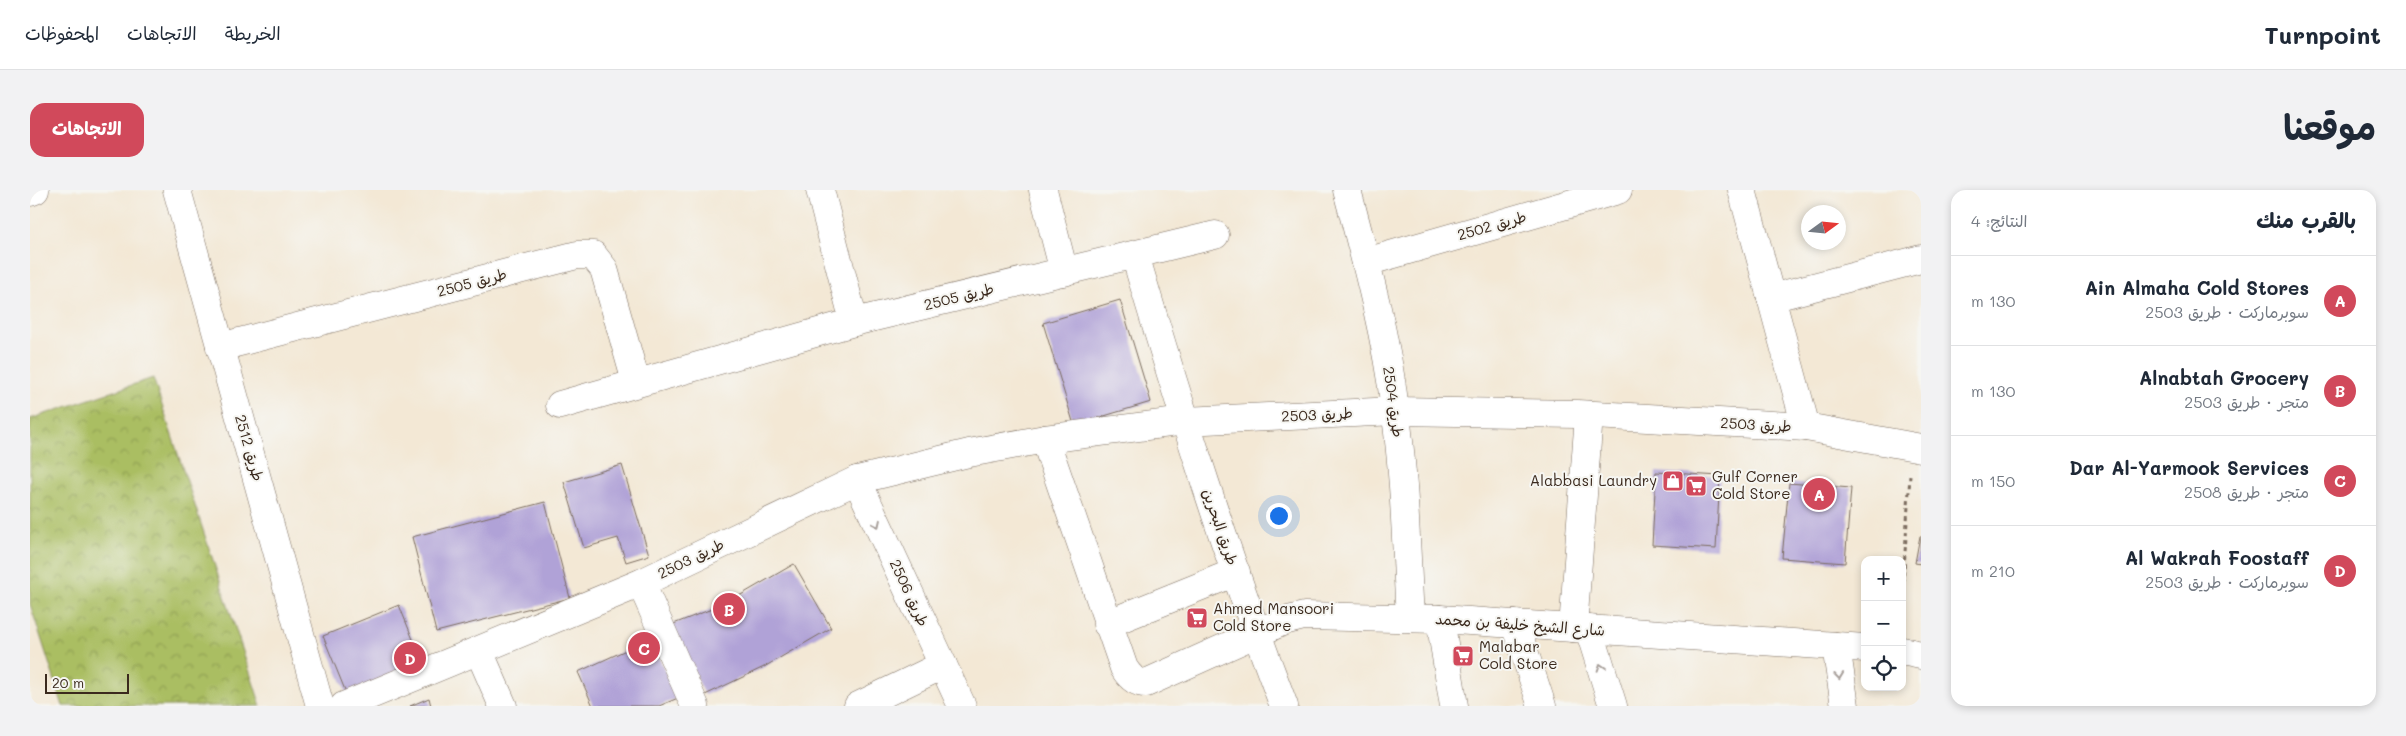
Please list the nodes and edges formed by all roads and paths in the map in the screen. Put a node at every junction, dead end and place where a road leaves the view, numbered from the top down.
1 (35, 190) edge
2 (177, 190) edge
3 (820, 190) edge
4 (1043, 190) edge
5 (1347, 190) edge
6 (1618, 190) edge
7 (1742, 190) edge
8 (30, 192) edge
9 (1214, 235) dead end
10 (1136, 255) junction
11 (1921, 259) edge
12 (1366, 262) junction
13 (1064, 272) junction
14 (1771, 298) junction
15 (854, 322) junction
16 (220, 347) junction
17 (636, 382) junction
18 (560, 405) dead end
19 (1396, 411) junction
20 (1589, 415) junction
21 (1185, 421) junction
22 (1806, 427) junction
23 (1045, 439) junction
24 (1917, 448) edge
25 (856, 480) junction
26 (1906, 559) edge
27 (1236, 572) junction
28 (641, 583) junction
29 (1410, 618) junction
30 (1440, 619) junction
31 (1107, 624) junction
32 (1515, 624) junction
33 (1581, 628) junction
34 (1256, 633) junction
35 (1836, 646) junction
36 (1861, 648) edge
37 (479, 651) junction
38 (1906, 652) edge
39 (1921, 655) edge
40 (943, 664) junction
41 (320, 706) edge
42 (344, 706) edge
43 (503, 706) edge
44 (695, 706) edge
45 (858, 706) edge
46 (962, 706) edge
47 (1284, 706) edge
48 (1454, 706) edge
49 (1542, 706) edge
50 (1613, 706) edge
51 (1845, 706) edge

1 - 8 street
2 - 16 street, طريق 2512
3 - 15 street
4 - 13 street
5 - 12 street, طريق 2504
6 - 12 street, طريق 2502
7 - 14 street
9 - 10 street, طريق 2505
10 - 13 street, طريق 2505
10 - 21 street
11 - 14 street
12 - 19 street, طريق 2504
13 - 15 street, طريق 2505
14 - 22 street
15 - 17 street, طريق 2505
16 - 17 street, طريق 2505
16 - 41 street, طريق 2512
17 - 18 street, طريق 2505
19 - 20 street, طريق 2503
19 - 21 street, طريق 2503
19 - 29 street, طريق 2504
20 - 22 street, طريق 2503
20 - 33 street
21 - 23 street, طريق 2503
21 - 27 street, طريق البحرين
22 - 24 street, طريق 2503
23 - 25 street, طريق 2503
23 - 31 street
24 - 26 path
25 - 28 street, طريق 2503
25 -> 40 street, طريق 2506
27 - 31 street
27 - 34 street, طريق البحرين
28 - 37 street, طريق 2503
28 - 44 street
29 - 30 street, شارع الشيخ خليفة بن محمد
29 - 34 street, شارع الشيخ خليفة بن محمد
30 - 32 street, شارع الشيخ خليفة بن محمد
30 - 48 street
31 - 34 street
32 - 33 street, شارع الشيخ خليفة بن محمد
32 - 49 street
33 - 35 street, شارع الشيخ خليفة بن محمد
50 -> 33 street
34 - 47 street
35 - 36 street, شارع الشيخ خليفة بن محمد
35 -> 51 street
37 - 42 street, طريق 2503
37 - 43 street
38 - 39 street
40 - 45 street
40 - 46 street, طريق 2506

